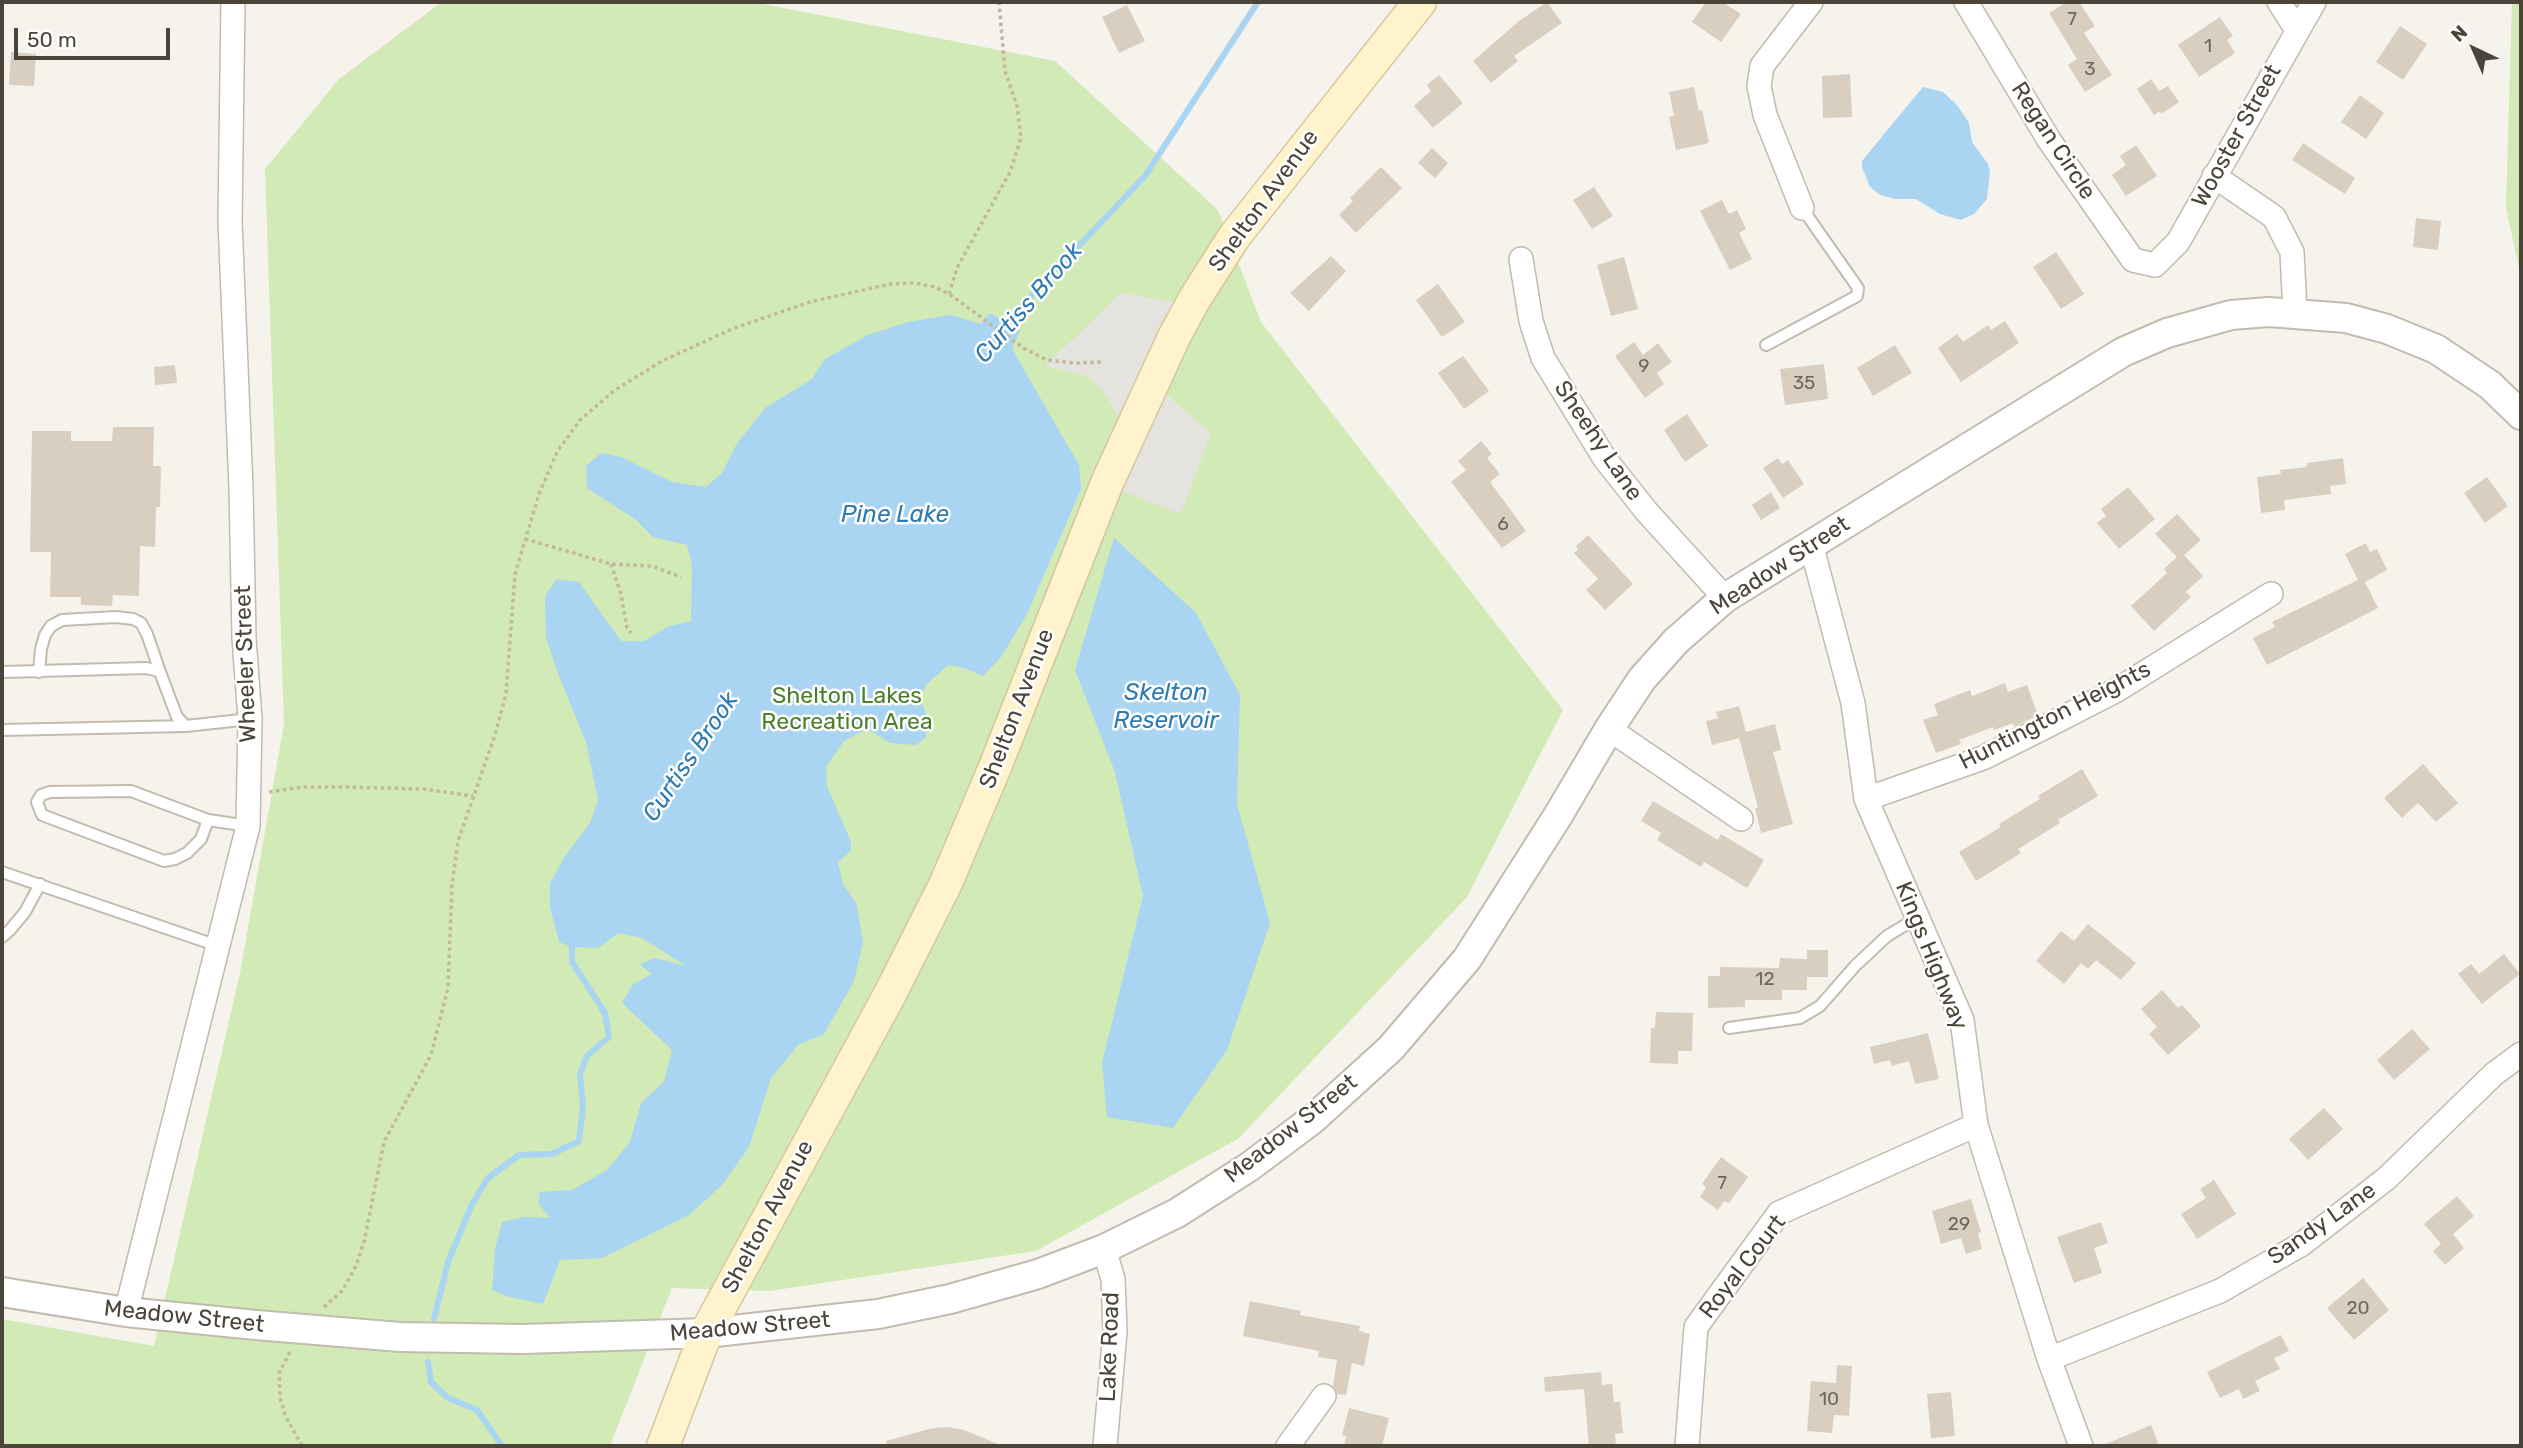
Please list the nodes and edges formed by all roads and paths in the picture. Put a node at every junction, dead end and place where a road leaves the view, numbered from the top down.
1 (233, 2) edge
2 (999, 2) edge
3 (1420, 2) edge
4 (1811, 2) edge
5 (1966, 2) edge
6 (2279, 2) edge
7 (2314, 2) edge
8 (2297, 30) junction
9 (2214, 176) junction
10 (1802, 208) joint
11 (1521, 259) dead end
12 (2155, 265) joint
13 (948, 294) junction
14 (2295, 312) junction
15 (1766, 345) dead end
16 (1102, 362) dead end
17 (2521, 415) edge
18 (525, 538) junction
19 (1811, 544) junction
20 (611, 564) junction
21 (681, 577) dead end
22 (2271, 594) dead end
23 (1725, 597) junction
24 (631, 634) dead end
25 (39, 671) junction
26 (2, 672) edge
27 (160, 673) junction
28 (250, 719) junction
29 (186, 726) junction
30 (1609, 729) junction
31 (2, 730) edge
32 (250, 794) junction
33 (473, 796) junction
34 (1866, 799) junction
35 (1741, 819) dead end
36 (208, 820) junction
37 (248, 826) junction
38 (2, 872) edge
39 (40, 884) junction
40 (1917, 918) junction
41 (2, 937) edge
42 (218, 946) junction
43 (1729, 1028) dead end
44 (2521, 1054) edge
45 (1976, 1125) junction
46 (1104, 1249) junction
47 (2, 1292) edge
48 (126, 1312) junction
49 (320, 1312) dead end
50 (706, 1333) junction
51 (290, 1352) dead end
52 (2049, 1359) junction
53 (1325, 1396) dead end
54 (302, 1446) edge
55 (663, 1446) edge
56 (1105, 1446) edge
57 (1289, 1446) edge
58 (1687, 1446) edge
59 (2081, 1446) edge

1 - 28 street, Wheeler Street
2 - 13 path
3 - 50 main road, Shelton Avenue
4 - 10 street
5 - 12 street, Regan Circle
6 - 8 street
7 - 8 street, Wooster Street
8 - 9 street, Wooster Street
9 - 12 street, Wooster Street
9 - 14 street
10 - 15 lane
11 - 23 street, Sheehy Lane
13 - 16 path
13 - 18 path
14 - 17 street, Meadow Street
14 - 19 street, Meadow Street
18 - 20 path
18 - 33 path
19 - 23 street, Meadow Street
19 - 34 street, Kings Highway
20 - 21 path
20 - 24 path
22 - 34 street, Huntington Heights
23 - 30 street, Meadow Street
25 - 26 lane
25 - 27 lane
25 - 27 lane
27 - 29 lane
28 - 29 lane
28 - 32 street, Wheeler Street
29 - 31 lane
30 - 35 street
30 - 46 street, Meadow Street
32 - 33 path
32 - 37 street, Wheeler Street
33 - 49 path
34 - 40 street, Kings Highway
36 - 36 lane
36 - 37 lane
37 - 42 street, Wheeler Street
38 - 39 lane
39 - 41 lane
39 - 42 lane
40 - 43 lane
40 - 45 street, Kings Highway
42 - 48 street, Wheeler Street
44 - 52 street, Sandy Lane
45 - 52 street, Kings Highway
45 - 58 street, Royal Court
46 - 50 street, Meadow Street
46 - 56 street, Lake Road
47 - 48 street, Meadow Street
48 - 50 street, Meadow Street
50 - 55 main road, Shelton Avenue
51 - 54 path
52 - 59 street, Kings Highway
53 - 57 street

